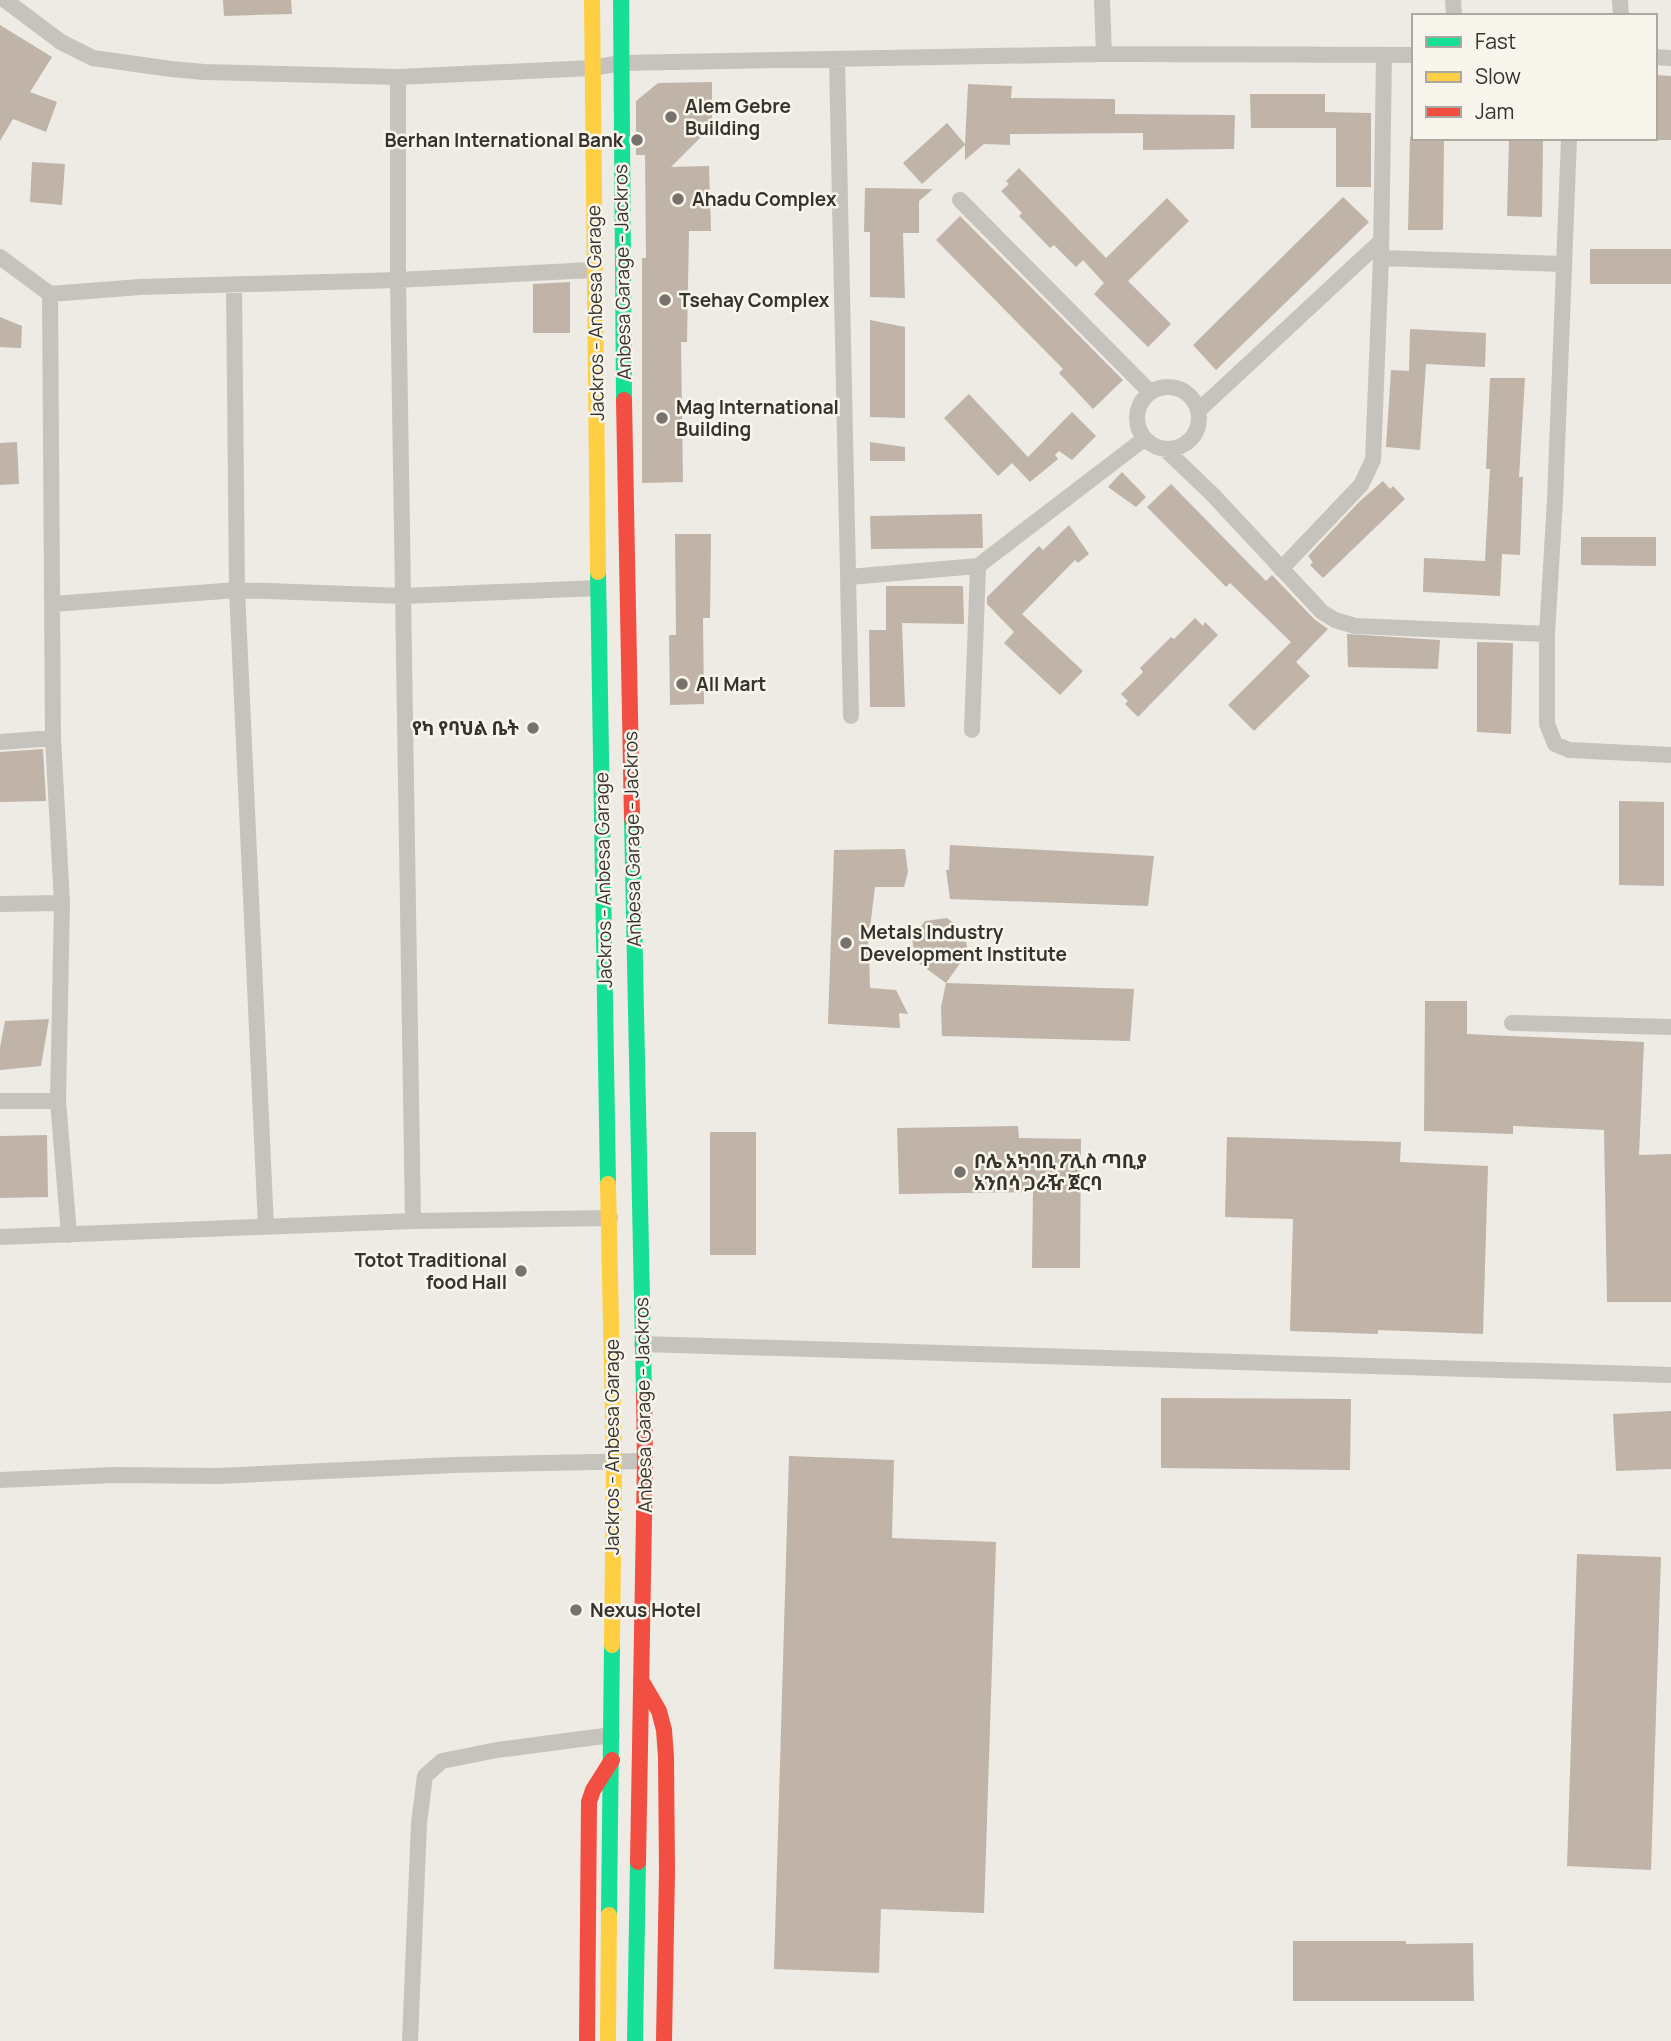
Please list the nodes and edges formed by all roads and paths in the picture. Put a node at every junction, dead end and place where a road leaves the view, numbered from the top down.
1 (5, 0) edge
2 (592, 0) edge
3 (621, 0) edge
4 (1102, 0) edge
5 (1104, 54) junction
6 (1384, 55) junction
7 (1412, 55) edge
8 (837, 60) junction
9 (621, 63) junction
10 (592, 68) junction
11 (398, 77) junction
12 (1569, 140) edge
13 (960, 200) dead end
14 (1381, 250) junction
15 (0, 257) edge
16 (1563, 264) junction
17 (593, 270) junction
18 (398, 280) junction
19 (234, 285) junction
20 (50, 294) junction
21 (1150, 391) junction
22 (1199, 411) junction
23 (1144, 439) junction
24 (1166, 450) junction
25 (978, 566) junction
26 (1281, 569) junction
27 (849, 577) junction
28 (598, 589) junction
29 (237, 590) junction
30 (404, 596) junction
31 (53, 604) junction
32 (1547, 634) junction
33 (851, 716) dead end
34 (972, 730) dead end
35 (53, 738) junction
36 (0, 742) edge
37 (1671, 755) edge
38 (62, 903) junction
39 (0, 905) edge
40 (635, 915) junction
41 (604, 916) junction
42 (1512, 1023) dead end
43 (1671, 1027) edge
44 (0, 1101) edge
45 (58, 1101) junction
46 (610, 1218) junction
47 (413, 1221) junction
48 (266, 1227) junction
49 (69, 1235) junction
50 (0, 1237) edge
51 (642, 1344) junction
52 (1671, 1375) edge
53 (614, 1461) junction
54 (645, 1461) junction
55 (0, 1480) edge
56 (640, 1677) junction
57 (612, 1735) junction
58 (612, 1760) junction
59 (410, 2041) edge
60 (587, 2041) edge
61 (608, 2041) edge
62 (635, 2041) edge
63 (664, 2041) edge

1 - 11 street
2 - 10 main road, Jackros - Anbesa Garage
3 - 9 main road, Anbesa Garage - Jackros
4 - 5 street
5 - 6 street
5 - 8 street
6 - 7 street
6 - 14 street
8 - 9 street
8 - 27 street
9 - 10 street
9 - 40 main road, Anbesa Garage - Jackros
10 - 11 street
10 - 17 main road, Jackros - Anbesa Garage
11 - 18 street
12 - 16 street
13 - 21 street
14 - 16 street
14 - 22 street
14 - 26 street
15 - 20 street
16 - 32 street
17 - 18 street
17 - 28 main road, Jackros - Anbesa Garage
18 - 19 street
18 - 30 street
19 - 20 street
19 - 29 street
20 - 31 street
21 - 22 street
21 - 23 street
22 - 24 street
23 - 24 street
23 - 25 street
24 - 26 street
25 - 27 street
25 - 34 street
26 - 32 street
27 - 33 street
28 - 30 street
28 - 41 main road, Jackros - Anbesa Garage
29 - 30 street
29 - 31 street
29 - 48 street
30 - 47 street
31 - 35 street
32 - 37 street
35 - 36 street
35 - 38 street
38 - 39 street
38 - 45 street
40 - 41 main road
40 - 51 main road, Anbesa Garage - Jackros
41 - 46 main road, Jackros - Anbesa Garage
42 - 43 street
44 - 45 street
45 - 49 street
46 - 47 street
46 - 53 main road, Jackros - Anbesa Garage
47 - 48 street
48 - 49 street
49 - 50 street
51 - 52 street
51 - 54 main road, Anbesa Garage - Jackros
53 - 54 street
53 - 55 street
53 - 57 main road, Jackros - Anbesa Garage
54 - 56 main road, Anbesa Garage - Jackros
56 - 62 main road, Anbesa Garage - Jackros
56 - 63 main road
57 - 58 main road, Jackros - Anbesa Garage
57 - 59 street
58 - 60 main road
58 - 61 main road, Jackros - Anbesa Garage

